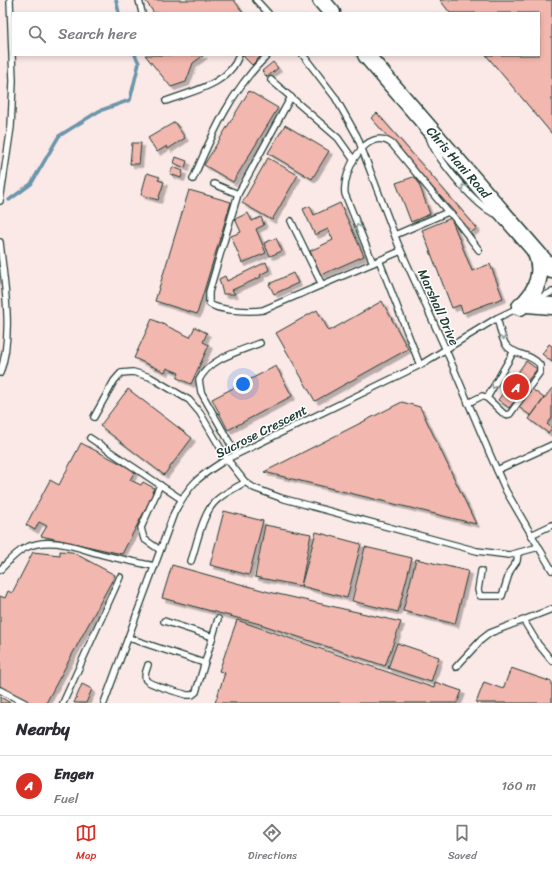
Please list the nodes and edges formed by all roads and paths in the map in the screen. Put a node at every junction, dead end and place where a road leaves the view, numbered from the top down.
1 (10, 0) edge
2 (139, 0) edge
3 (256, 0) edge
4 (321, 0) edge
5 (142, 12) edge
6 (267, 12) edge
7 (331, 12) edge
8 (12, 53) edge
9 (12, 56) edge
10 (239, 56) edge
11 (267, 56) edge
12 (304, 56) edge
13 (367, 56) edge
14 (271, 80) dead end
15 (291, 97) junction
16 (166, 101) dead end
17 (362, 148) junction
18 (353, 159) junction
19 (193, 179) dead end
20 (214, 184) dead end
21 (238, 194) junction
22 (0, 201) edge
23 (448, 212) junction
24 (291, 220) dead end
25 (395, 235) junction
26 (0, 242) edge
27 (532, 246) junction
28 (479, 250) dead end
29 (402, 251) junction
30 (552, 256) edge
31 (379, 260) junction
32 (373, 263) junction
33 (552, 270) edge
34 (322, 285) junction
35 (552, 292) edge
36 (524, 305) junction
37 (552, 306) edge
38 (497, 318) junction
39 (260, 343) dead end
40 (446, 350) junction
41 (514, 351) junction
42 (420, 365) junction
43 (0, 373) edge
44 (487, 398) junction
45 (468, 403) junction
46 (94, 417) dead end
47 (90, 438) dead end
48 (552, 445) edge
49 (236, 454) junction
50 (227, 459) junction
51 (497, 470) junction
52 (245, 482) junction
53 (160, 485) junction
54 (181, 499) junction
55 (552, 525) edge
56 (532, 535) junction
57 (539, 547) junction
58 (160, 550) junction
59 (518, 553) junction
60 (191, 561) dead end
61 (155, 566) junction
62 (0, 570) edge
63 (552, 570) edge
64 (481, 571) dead end
65 (120, 577) dead end
66 (552, 609) edge
67 (218, 619) dead end
68 (164, 621) dead end
69 (524, 621) junction
70 (213, 637) junction
71 (129, 638) junction
72 (552, 661) edge
73 (204, 663) junction
74 (148, 665) dead end
75 (456, 668) dead end
76 (0, 690) edge
77 (25, 703) edge
78 (63, 703) edge
79 (104, 703) edge

1 - 8 lane
2 - 5 lane
3 - 6 lane
4 - 7 main road
9 - 22 lane
10 - 16 lane
11 - 19 lane
12 - 17 lane, Marshall Drive
13 - 27 main road, Chris Hani Road
14 - 15 lane
15 - 18 lane
15 - 21 lane
17 - 18 lane
17 - 23 lane
17 - 25 lane, Marshall Drive
32 -> 18 lane
20 - 21 lane
21 - 34 lane
23 - 25 lane
23 - 28 lane
24 - 34 lane
25 - 29 lane, Marshall Drive
26 - 43 lane
27 - 30 main road
27 - 33 main road, Chris Hani Road
27 - 36 main road
29 - 31 lane
29 - 40 lane, Marshall Drive
31 - 32 lane
31 - 42 lane
32 - 34 lane
35 - 36 lane, Sucrose Crescent
36 - 37 main road
36 - 38 lane, Sucrose Crescent
38 - 40 lane, Sucrose Crescent
38 -> 41 lane
39 - 49 lane
40 - 42 lane, Sucrose Crescent
40 - 45 lane, Marshall Drive
41 -> 44 lane
41 - 44 lane
42 - 49 lane, Sucrose Crescent
44 - 45 lane
45 - 51 lane, Marshall Drive
46 - 50 lane
47 - 53 lane
48 - 51 lane
49 - 50 lane, Sucrose Crescent
50 - 52 lane
50 - 54 lane, Sucrose Crescent
51 - 56 lane, Marshall Drive
52 - 59 lane
52 - 60 lane
53 - 54 lane
53 - 58 lane
54 - 58 lane, Sucrose Crescent
55 - 56 lane
56 - 57 lane, Marshall Drive
57 - 59 lane
57 - 63 lane, Marshall Drive
58 - 61 lane, Sucrose Crescent
59 - 64 lane
61 - 62 lane
61 - 71 lane, Sucrose Crescent
65 - 78 lane
66 - 69 lane
67 - 70 lane
68 - 70 lane
69 - 72 lane
69 - 75 lane
70 - 73 lane
71 - 73 lane
71 - 79 lane, Sucrose Crescent
73 - 74 lane
76 - 77 lane

